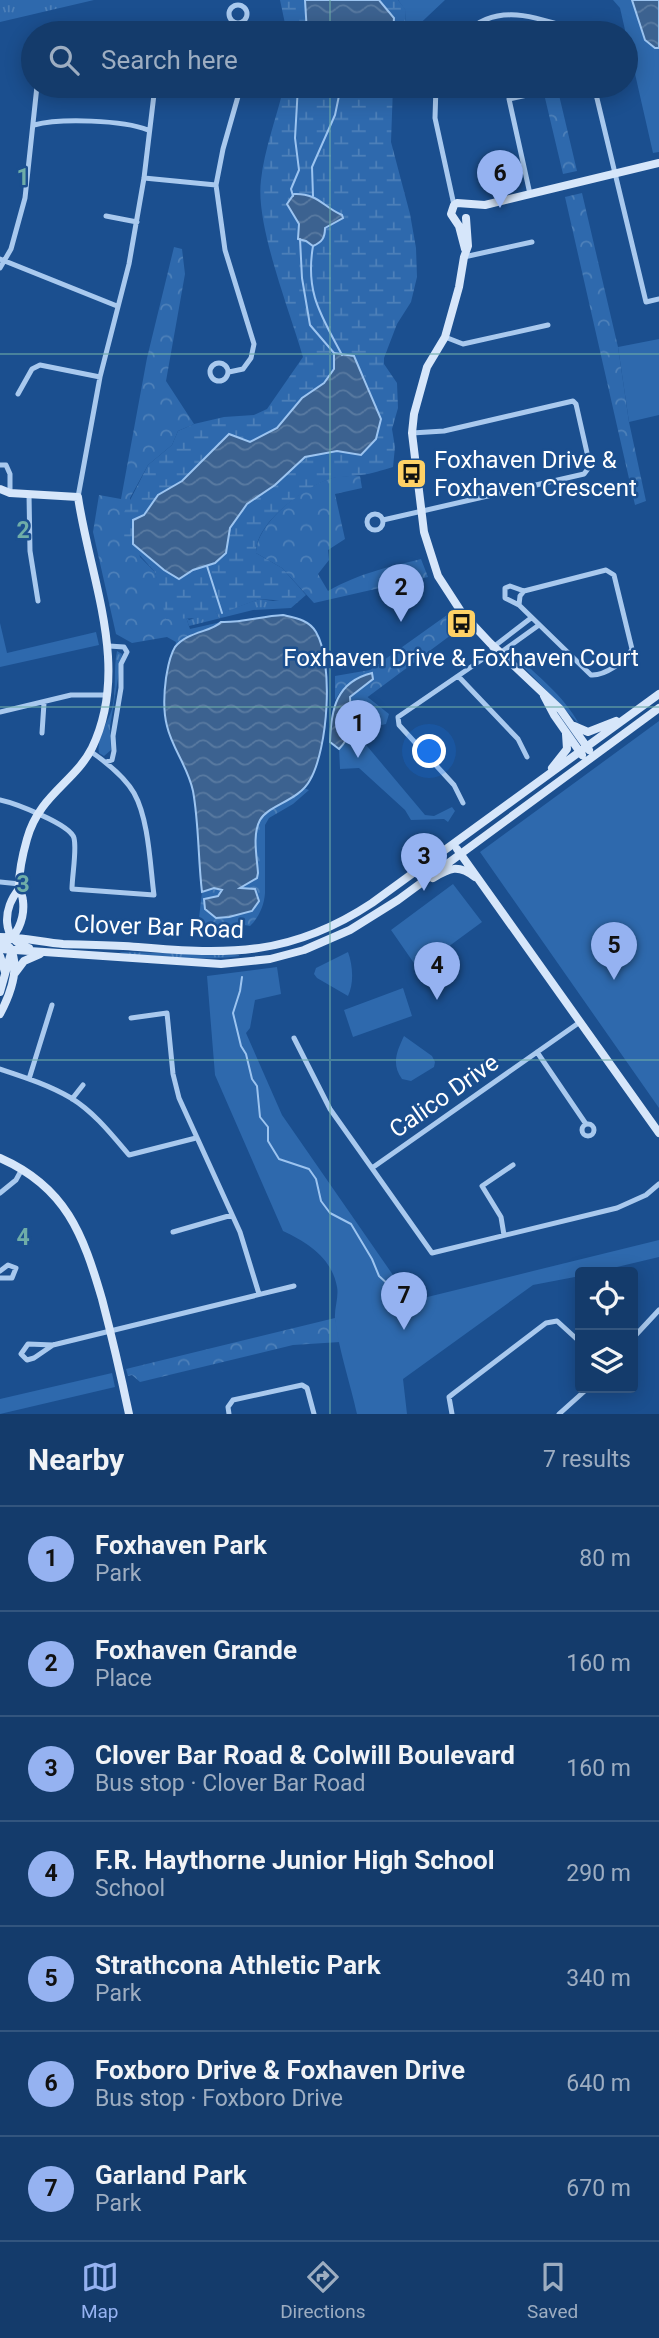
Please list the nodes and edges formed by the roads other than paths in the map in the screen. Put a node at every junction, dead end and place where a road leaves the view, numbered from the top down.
1 (482, 21) edge
2 (545, 21) edge
3 (36, 98) edge
4 (153, 98) edge
5 (238, 98) edge
6 (436, 98) edge
7 (514, 98) edge
8 (597, 98) edge
9 (34, 125) junction
10 (148, 130) junction
11 (659, 163) edge
12 (616, 174) junction
13 (144, 178) junction
14 (216, 185) junction
15 (530, 194) junction
16 (461, 204) junction
17 (485, 205) junction
18 (106, 216) dead end
19 (464, 217) junction
20 (136, 222) junction
21 (532, 242) dead end
22 (465, 255) junction
23 (2, 260) edge
24 (0, 268) edge
25 (659, 299) edge
26 (117, 306) junction
27 (548, 325) dead end
28 (445, 337) junction
29 (229, 372) dead end
30 (100, 377) junction
31 (18, 394) dead end
32 (412, 433) junction
33 (0, 465) edge
34 (0, 489) edge
35 (10, 493) junction
36 (29, 494) junction
37 (78, 496) junction
38 (421, 511) junction
39 (383, 520) dead end
40 (524, 591) junction
41 (38, 601) dead end
42 (519, 605) junction
43 (531, 618) junction
44 (539, 625) junction
45 (109, 646) junction
46 (494, 651) junction
47 (458, 676) junction
48 (659, 694) edge
49 (108, 695) junction
50 (44, 703) junction
51 (659, 708) edge
52 (0, 712) edge
53 (628, 717) junction
54 (568, 728) junction
55 (42, 733) dead end
56 (583, 749) junction
57 (90, 751) junction
58 (527, 757) dead end
59 (590, 758) junction
60 (106, 762) junction
61 (545, 776) junction
62 (0, 800) edge
63 (463, 803) dead end
64 (37, 814) junction
65 (453, 844) junction
66 (460, 853) junction
67 (0, 882) edge
68 (483, 883) junction
69 (20, 886) junction
70 (410, 891) junction
71 (8, 915) junction
72 (22, 917) junction
73 (0, 927) edge
74 (46, 942) junction
75 (6, 943) edge
76 (47, 952) junction
77 (0, 956) edge
78 (10, 974) junction
79 (0, 992) edge
80 (52, 1005) dead end
81 (0, 1014) edge
82 (131, 1018) dead end
83 (580, 1022) junction
84 (294, 1038) dead end
85 (537, 1052) junction
86 (0, 1069) edge
87 (29, 1079) junction
88 (83, 1085) dead end
89 (72, 1099) junction
90 (586, 1124) dead end
91 (659, 1133) edge
92 (196, 1138) junction
93 (1, 1160) edge
94 (513, 1165) dead end
95 (372, 1168) junction
96 (22, 1169) junction
97 (659, 1184) edge
98 (0, 1193) edge
99 (232, 1215) junction
100 (173, 1232) dead end
101 (505, 1235) junction
102 (0, 1270) edge
103 (0, 1278) edge
104 (293, 1286) dead end
105 (260, 1294) junction
106 (659, 1310) edge
107 (110, 1330) junction
108 (638, 1333) edge
109 (575, 1338) edge
110 (53, 1345) junction
111 (582, 1393) edge
112 (129, 1414) edge
113 (229, 1414) edge
114 (314, 1414) edge
115 (452, 1414) edge
116 (559, 1414) edge

1 - 2 street
3 - 9 street
4 - 10 street
5 - 14 street
6 - 16 street
7 - 15 street
8 - 12 street
9 - 10 street
9 - 23 street
10 - 13 street
11 - 12 street
12 - 15 street
12 - 25 street
13 - 14 street
13 - 20 street
14 - 29 street
15 - 17 street
16 - 17 street
16 - 19 street
16 - 19 street
17 - 19 street
18 - 20 street
19 - 22 street
20 - 26 street
21 - 22 street
22 - 28 street
23 - 24 street
23 - 26 street
26 - 30 street
27 - 28 street
28 - 32 street
30 - 31 street
30 - 37 street
32 - 38 street
32 - 38 street
33 - 35 street
34 - 35 street
35 - 36 street
36 - 37 street
36 - 41 street
37 - 45 street
38 - 39 street
38 - 46 street
40 - 42 street
40 - 42 street
40 - 44 street
42 - 43 street
43 - 44 street
43 - 46 street
44 - 46 street
45 - 49 street
45 - 60 street
46 - 47 street
46 - 54 street
47 - 58 street
47 - 63 street
48 - 53 street, Clover Bar Road
49 - 50 street
49 - 57 street
50 - 52 street
50 - 55 street
51 - 59 street, Clover Bar Road
53 - 54 street
53 - 56 street, Clover Bar Road
54 - 56 street
54 - 61 street
56 - 59 street
56 - 61 street, Clover Bar Road
57 - 60 street
57 - 64 street
59 - 66 street, Clover Bar Road
60 - 64 street
61 - 65 street, Clover Bar Road
62 - 64 street
64 - 69 street
65 - 66 street
65 - 74 street, Clover Bar Road
66 - 68 street
66 - 70 street, Clover Bar Road
67 - 69 street
68 - 70 street
68 - 83 street
69 - 71 street
69 - 72 street
70 - 76 street, Clover Bar Road
71 - 73 street
71 - 75 street
72 - 74 street
72 - 75 street
74 - 75 street, Clover Bar Road
75 - 76 street, Clover Bar Road
75 - 78 street
76 - 78 street
77 - 78 street
78 - 79 street
78 - 81 street
80 - 87 street
82 - 92 street
83 - 85 street, Calico Drive
83 - 91 street
84 - 95 street
85 - 90 street
85 - 95 street, Calico Drive
86 - 87 street
87 - 89 street
88 - 89 street
89 - 92 street
92 - 99 street
93 - 96 street
94 - 101 street
95 - 101 street
96 - 98 street
96 - 107 street
97 - 101 street
99 - 100 street
99 - 105 street
102 - 103 street
104 - 105 street
105 - 107 street
106 - 108 street
107 - 110 street
107 - 112 street
109 - 115 street
110 - 110 street
111 - 116 street
113 - 114 street

